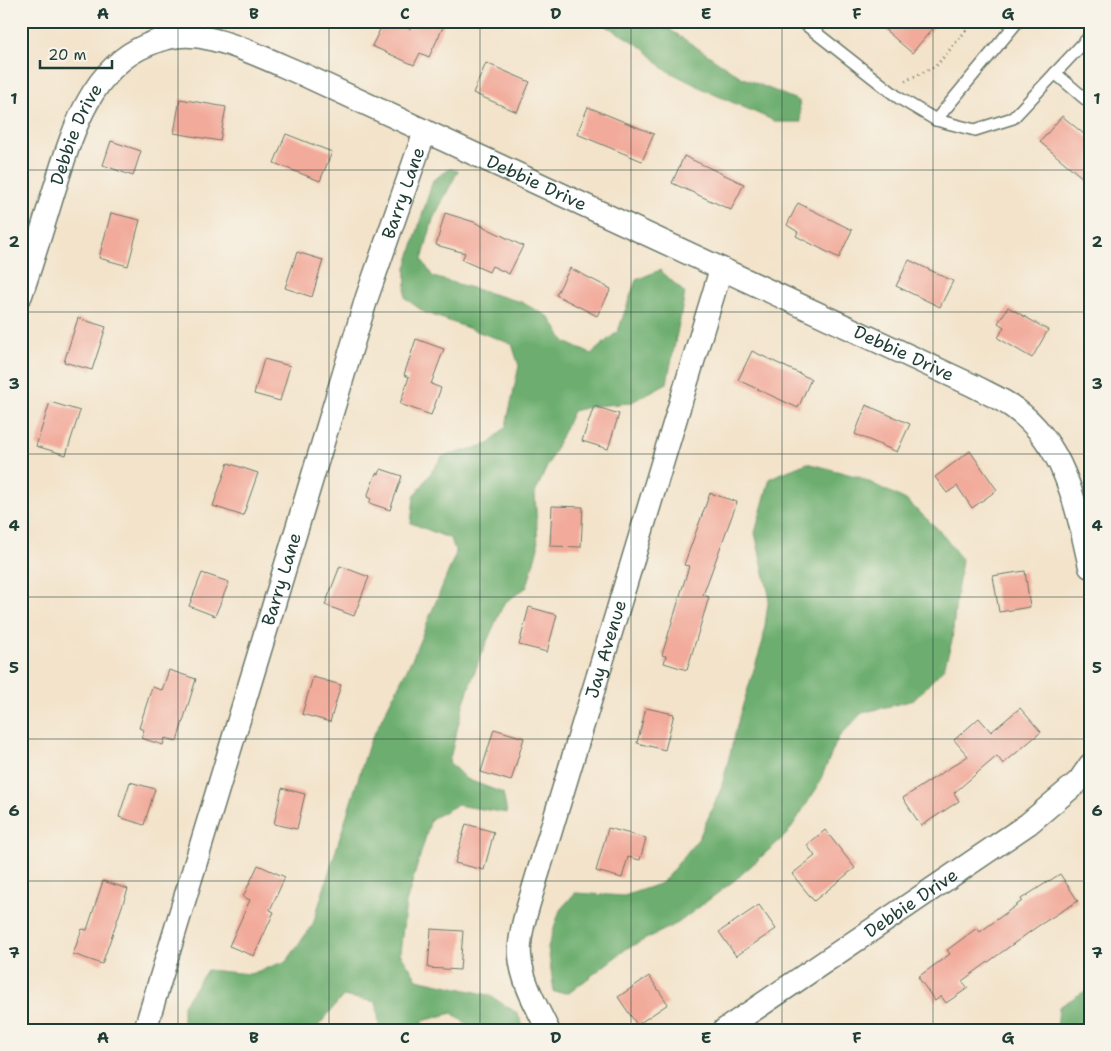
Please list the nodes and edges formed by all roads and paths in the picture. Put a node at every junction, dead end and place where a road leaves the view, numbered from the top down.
1 (801, 21) edge
2 (974, 21) edge
3 (1018, 21) edge
4 (1090, 36) edge
5 (1055, 73) junction
6 (905, 81) dead end
7 (1090, 103) edge
8 (936, 120) junction
9 (425, 131) junction
10 (721, 269) junction
11 (21, 295) edge
12 (1090, 567) edge
13 (1090, 765) edge
14 (144, 1030) edge
15 (548, 1030) edge
16 (724, 1030) edge

1 - 8 lane
2 - 6 path
3 - 8 lane
4 - 5 lane
5 - 7 lane
5 - 8 lane
9 - 10 street, Debbie Drive
9 - 11 street, Debbie Drive
9 - 14 street, Barry Lane
10 - 12 street, Debbie Drive
10 - 15 street, Jay Avenue
13 - 16 street, Debbie Drive

